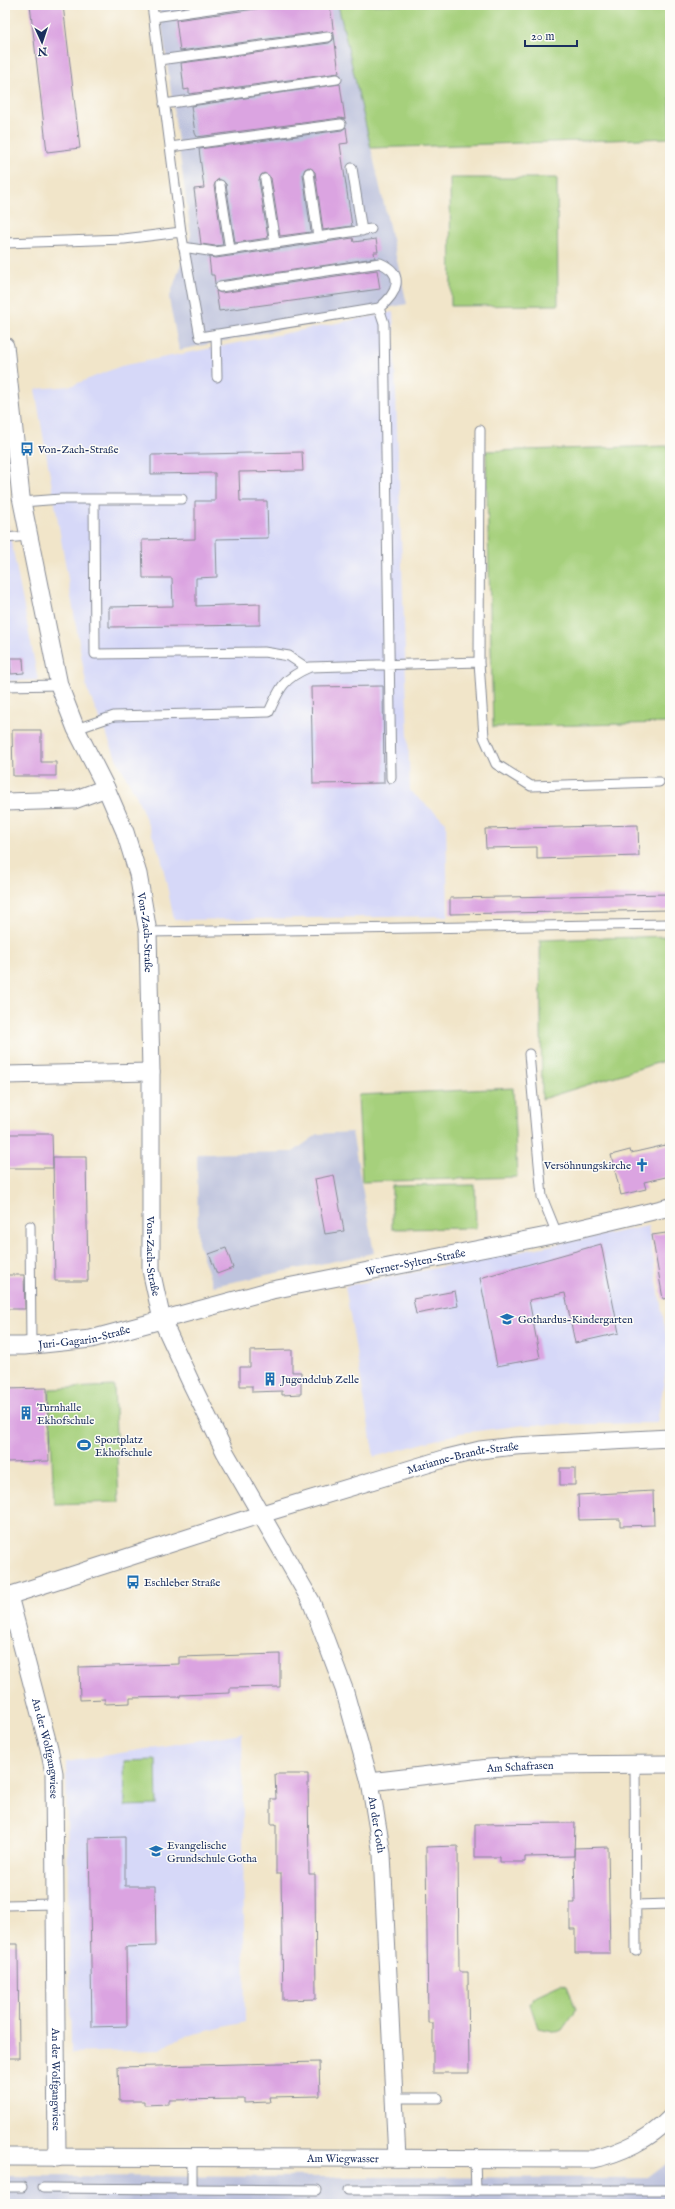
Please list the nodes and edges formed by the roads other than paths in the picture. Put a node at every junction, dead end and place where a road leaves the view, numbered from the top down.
1 (152, 5) edge
2 (237, 5) edge
3 (154, 17) junction
4 (328, 38) dead end
5 (159, 60) junction
6 (337, 79) dead end
7 (164, 104) junction
8 (341, 124) dead end
9 (170, 147) junction
10 (352, 168) dead end
11 (309, 173) dead end
12 (265, 179) dead end
13 (220, 185) dead end
14 (372, 229) dead end
15 (362, 231) junction
16 (181, 232) junction
17 (318, 237) junction
18 (5, 243) edge
19 (274, 243) junction
20 (183, 247) junction
21 (230, 249) junction
22 (220, 287) dead end
23 (379, 308) junction
24 (216, 334) junction
25 (5, 346) edge
26 (217, 377) dead end
27 (7, 392) edge
28 (480, 430) dead end
29 (94, 499) junction
30 (182, 499) dead end
31 (22, 502) junction
32 (28, 536) junction
33 (5, 538) edge
34 (478, 662) junction
35 (389, 665) junction
36 (307, 668) junction
37 (59, 685) junction
38 (5, 686) edge
39 (76, 729) junction
40 (391, 778) dead end
41 (659, 782) dead end
42 (106, 788) junction
43 (5, 802) edge
44 (670, 924) edge
45 (148, 932) junction
46 (529, 1054) dead end
47 (151, 1072) junction
48 (5, 1075) edge
49 (670, 1207) edge
50 (30, 1226) dead end
51 (557, 1234) junction
52 (162, 1320) junction
53 (5, 1346) edge
54 (32, 1346) junction
55 (670, 1438) edge
56 (262, 1514) junction
57 (7, 1596) edge
58 (634, 1764) junction
59 (670, 1764) edge
60 (370, 1782) junction
61 (55, 1904) junction
62 (670, 1904) edge
63 (5, 1905) edge
64 (636, 1905) junction
65 (636, 1951) dead end
66 (394, 2098) junction
67 (438, 2098) dead end
68 (670, 2118) edge
69 (5, 2157) edge
70 (57, 2158) junction
71 (192, 2158) junction
72 (397, 2158) junction
73 (475, 2159) junction
74 (5, 2187) edge
75 (22, 2187) dead end
76 (43, 2188) dead end
77 (192, 2189) junction
78 (317, 2190) dead end
79 (349, 2190) dead end
80 (670, 2190) edge
81 (476, 2191) junction

1 - 3 lane
2 - 3 lane
3 - 5 lane
4 - 5 lane
5 - 7 lane
6 - 7 lane
7 - 9 lane
8 - 9 lane
9 - 16 lane
10 - 15 lane
11 - 17 lane
12 - 19 lane
13 - 21 lane
14 - 15 lane
15 - 17 lane
16 - 18 lane
16 - 20 lane
17 - 19 lane
19 - 21 lane
20 - 21 lane
20 - 24 lane
22 - 23 lane
23 - 24 lane
23 - 35 lane
24 - 26 lane
25 - 27 street, Von-Zach-Straße
27 - 31 street, Von-Zach-Straße
28 - 34 lane
29 - 30 lane
29 - 31 lane
29 - 36 lane
31 - 32 street, Von-Zach-Straße
32 - 33 lane
32 - 37 street, Von-Zach-Straße
34 - 35 lane
34 - 41 lane
35 - 36 lane
35 - 40 lane
36 - 39 lane
37 - 38 lane
37 - 39 street, Von-Zach-Straße
39 - 42 street, Von-Zach-Straße
42 - 43 street
42 - 45 street, Von-Zach-Straße
44 - 45 lane
45 - 47 street, Von-Zach-Straße
46 - 51 lane
47 - 48 street
47 - 52 street, Von-Zach-Straße
49 - 51 street, Werner-Sylten-Straße
50 - 54 lane
51 - 52 street, Werner-Sylten-Straße
52 - 54 street, Juri-Gagarin-Straße
52 - 56 street, Von-Zach-Straße
53 - 54 street, Juri-Gagarin-Straße
55 - 56 street, Marianne-Brandt-Straße
56 - 57 street
56 - 60 street, An der Goth
57 - 61 street, An der Wolfgangwiese
58 - 59 street, Am Schafrasen
58 - 60 street, Am Schafrasen
58 - 64 lane
60 - 66 street, An der Goth
61 - 63 lane
61 - 70 street, An der Wolfgangwiese
62 - 64 lane
64 - 65 lane
66 - 67 lane
66 - 72 street, An der Goth
68 - 73 street, Am Wiegwasser
69 - 70 street, Am Wiegwasser
70 - 71 street, Am Wiegwasser
71 - 72 street, Am Wiegwasser
71 - 77 lane
72 - 73 street, Am Wiegwasser
73 - 81 lane
74 - 75 lane
76 - 77 lane
77 - 78 lane
79 - 81 lane
80 - 81 lane

